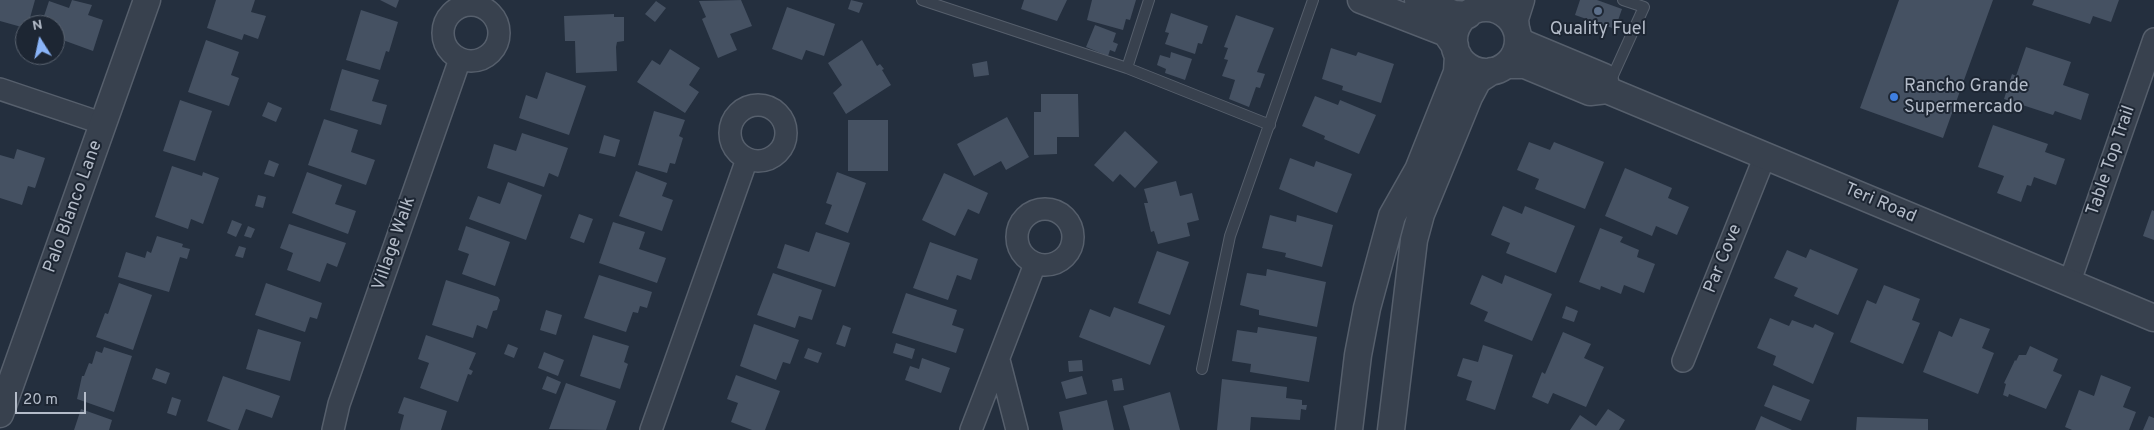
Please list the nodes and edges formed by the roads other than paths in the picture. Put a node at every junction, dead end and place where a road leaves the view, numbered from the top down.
1 (147, 0) edge
2 (922, 0) edge
3 (1149, 0) edge
4 (1313, 0) edge
5 (1361, 0) edge
6 (1418, 0) edge
7 (1521, 0) edge
8 (1623, 0) edge
9 (1480, 8) edge
10 (1517, 33) junction
11 (2154, 38) edge
12 (1457, 51) junction
13 (460, 59) dead end
14 (1127, 68) junction
15 (1499, 68) junction
16 (0, 89) edge
17 (1607, 90) junction
18 (104, 124) junction
19 (1270, 125) junction
20 (1765, 156) junction
21 (747, 159) dead end
22 (1035, 264) dead end
23 (2069, 284) junction
24 (2154, 318) edge
25 (999, 360) junction
26 (1682, 361) dead end
27 (1202, 369) dead end
28 (0, 414) edge
29 (653, 429) edge
30 (333, 430) edge
31 (971, 430) edge
32 (1017, 430) edge
33 (1349, 430) edge
34 (1391, 430) edge

1 - 18 street, Palo Blanco Lane
2 - 14 lane
3 - 14 lane
4 - 19 lane
5 - 12 street
6 - 9 street
7 - 10 street
8 - 17 lane
9 - 10 street
9 - 12 street
10 - 15 street
10 - 17 street, Teri Road
11 - 23 street, Table Top Trail
12 - 15 street
12 - 33 street
13 - 30 street, Village Walk
14 - 19 lane
15 - 17 street, Teri Road
15 - 34 street
16 - 18 street
17 - 20 street, Teri Road
18 - 28 street, Palo Blanco Lane
19 - 27 lane
20 - 23 street, Teri Road
20 - 26 street, Par Cove
21 - 29 street
22 - 25 street
23 - 24 street, Teri Road
25 - 31 street
25 - 32 street

